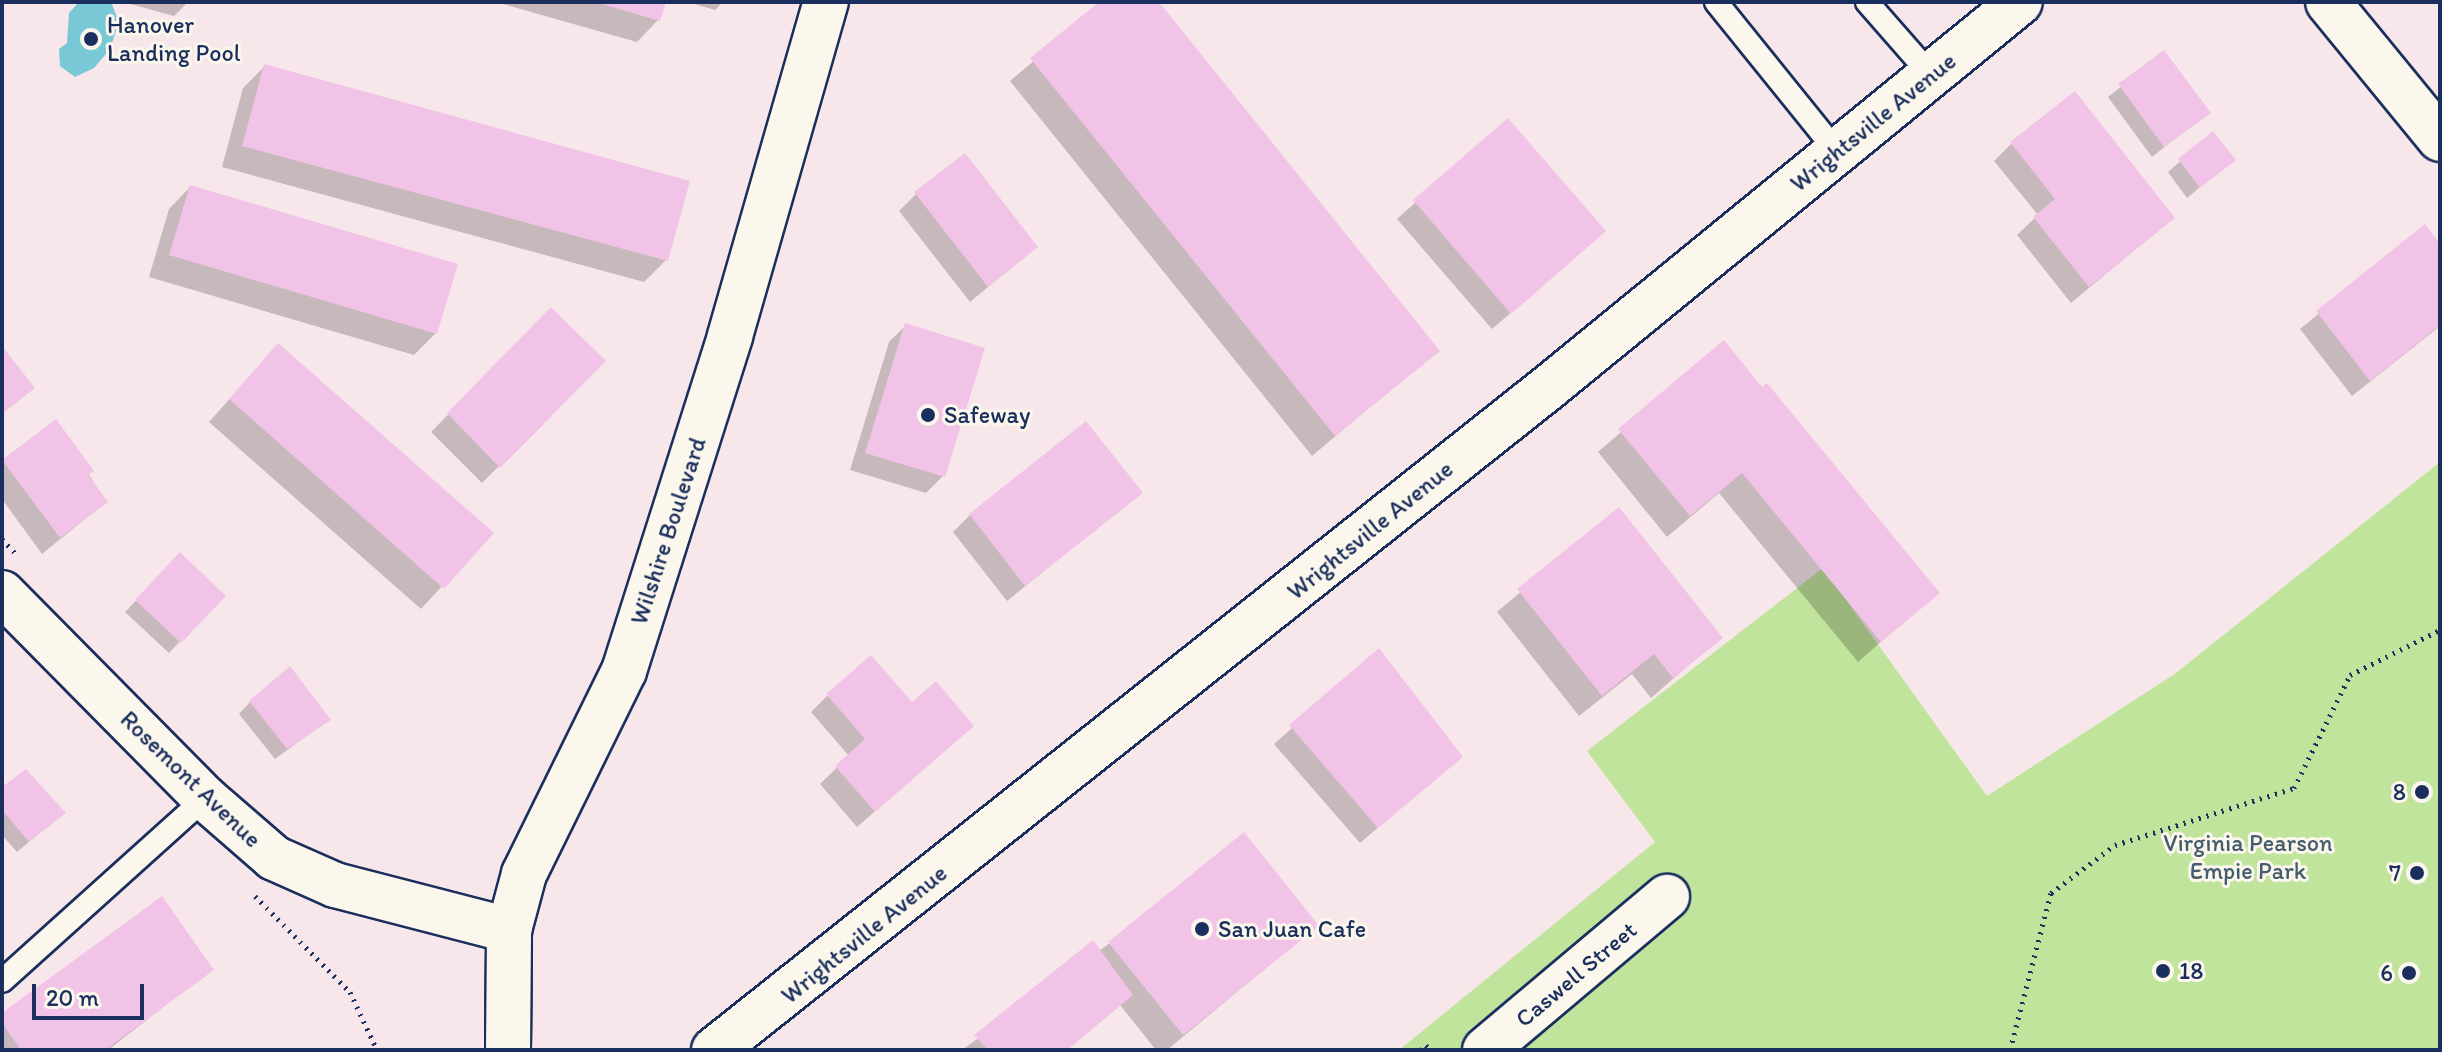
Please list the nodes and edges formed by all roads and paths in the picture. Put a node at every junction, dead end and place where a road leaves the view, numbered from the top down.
1 (826, 2) edge
2 (1716, 2) edge
3 (1867, 2) edge
4 (2020, 2) edge
5 (2328, 2) edge
6 (1931, 75) junction
7 (2440, 139) edge
8 (1837, 152) junction
9 (2, 593) edge
10 (2440, 630) edge
11 (205, 798) junction
12 (1667, 897) dead end
13 (509, 930) junction
14 (2, 981) edge
15 (508, 1050) edge
16 (714, 1050) edge
17 (1421, 1050) edge
18 (1430, 1050) edge
19 (1485, 1050) edge
20 (2010, 1050) edge

1 - 13 street, Wilshire Boulevard
2 - 8 lane
3 - 6 lane
4 - 6 street, Wrightsville Avenue
5 - 7 street
6 - 8 street, Wrightsville Avenue
8 - 16 street, Wrightsville Avenue
9 - 11 street, Rosemont Avenue
10 - 20 path
11 - 13 street, Rosemont Avenue
11 - 14 lane
12 - 19 street, Caswell Street
13 - 15 street, Wilshire Boulevard
17 - 18 path

